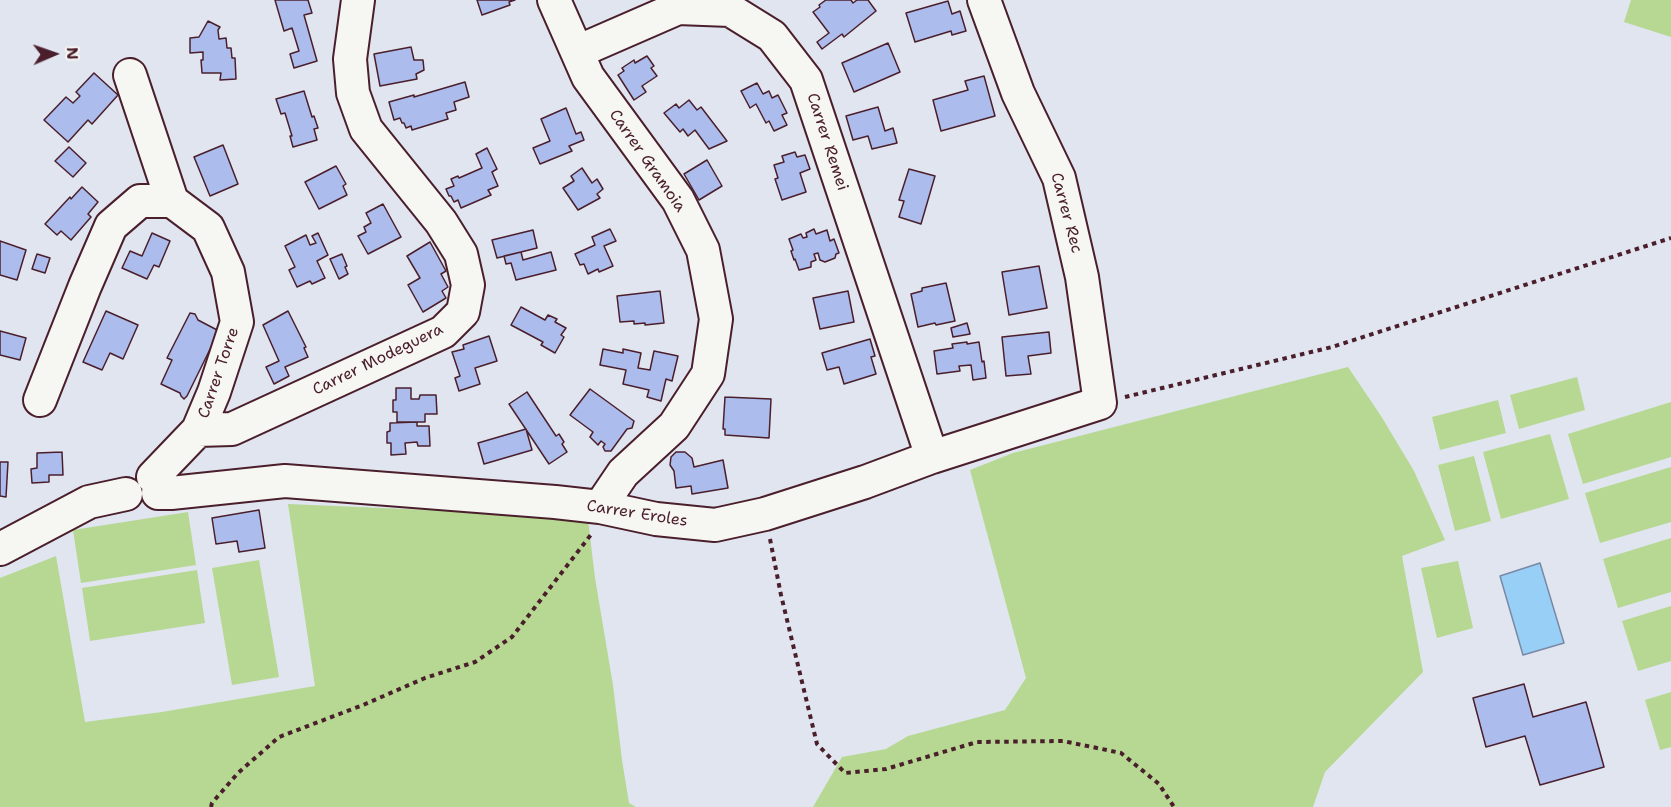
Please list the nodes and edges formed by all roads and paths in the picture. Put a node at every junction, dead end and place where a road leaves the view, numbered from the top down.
1 (358, 0) edge
2 (554, 0) edge
3 (984, 0) edge
4 (577, 52) junction
5 (130, 75) dead end
6 (172, 201) junction
7 (1671, 238) edge
8 (40, 400) dead end
9 (1100, 403) junction
10 (198, 430) junction
11 (932, 458) junction
12 (155, 485) junction
13 (605, 508) junction
14 (765, 514) junction
15 (0, 549) edge
16 (211, 807) edge
17 (1174, 807) edge

1 - 10 street, Carrer Modeguera
2 - 4 street, Carrer Gramoia
3 - 9 street, Carrer Rec
4 - 11 street, Carrer Remei
4 - 13 street, Carrer Gramoia
5 - 6 street
6 - 8 street
6 - 10 street, Carrer Torre
7 - 9 path
9 - 11 street, Carrer Eroles
10 - 12 street, Carrer Torre
11 - 14 street, Carrer Eroles
12 - 13 street, Carrer Eroles
12 - 15 street
13 - 14 street, Carrer Eroles
13 - 16 path
14 - 17 path

